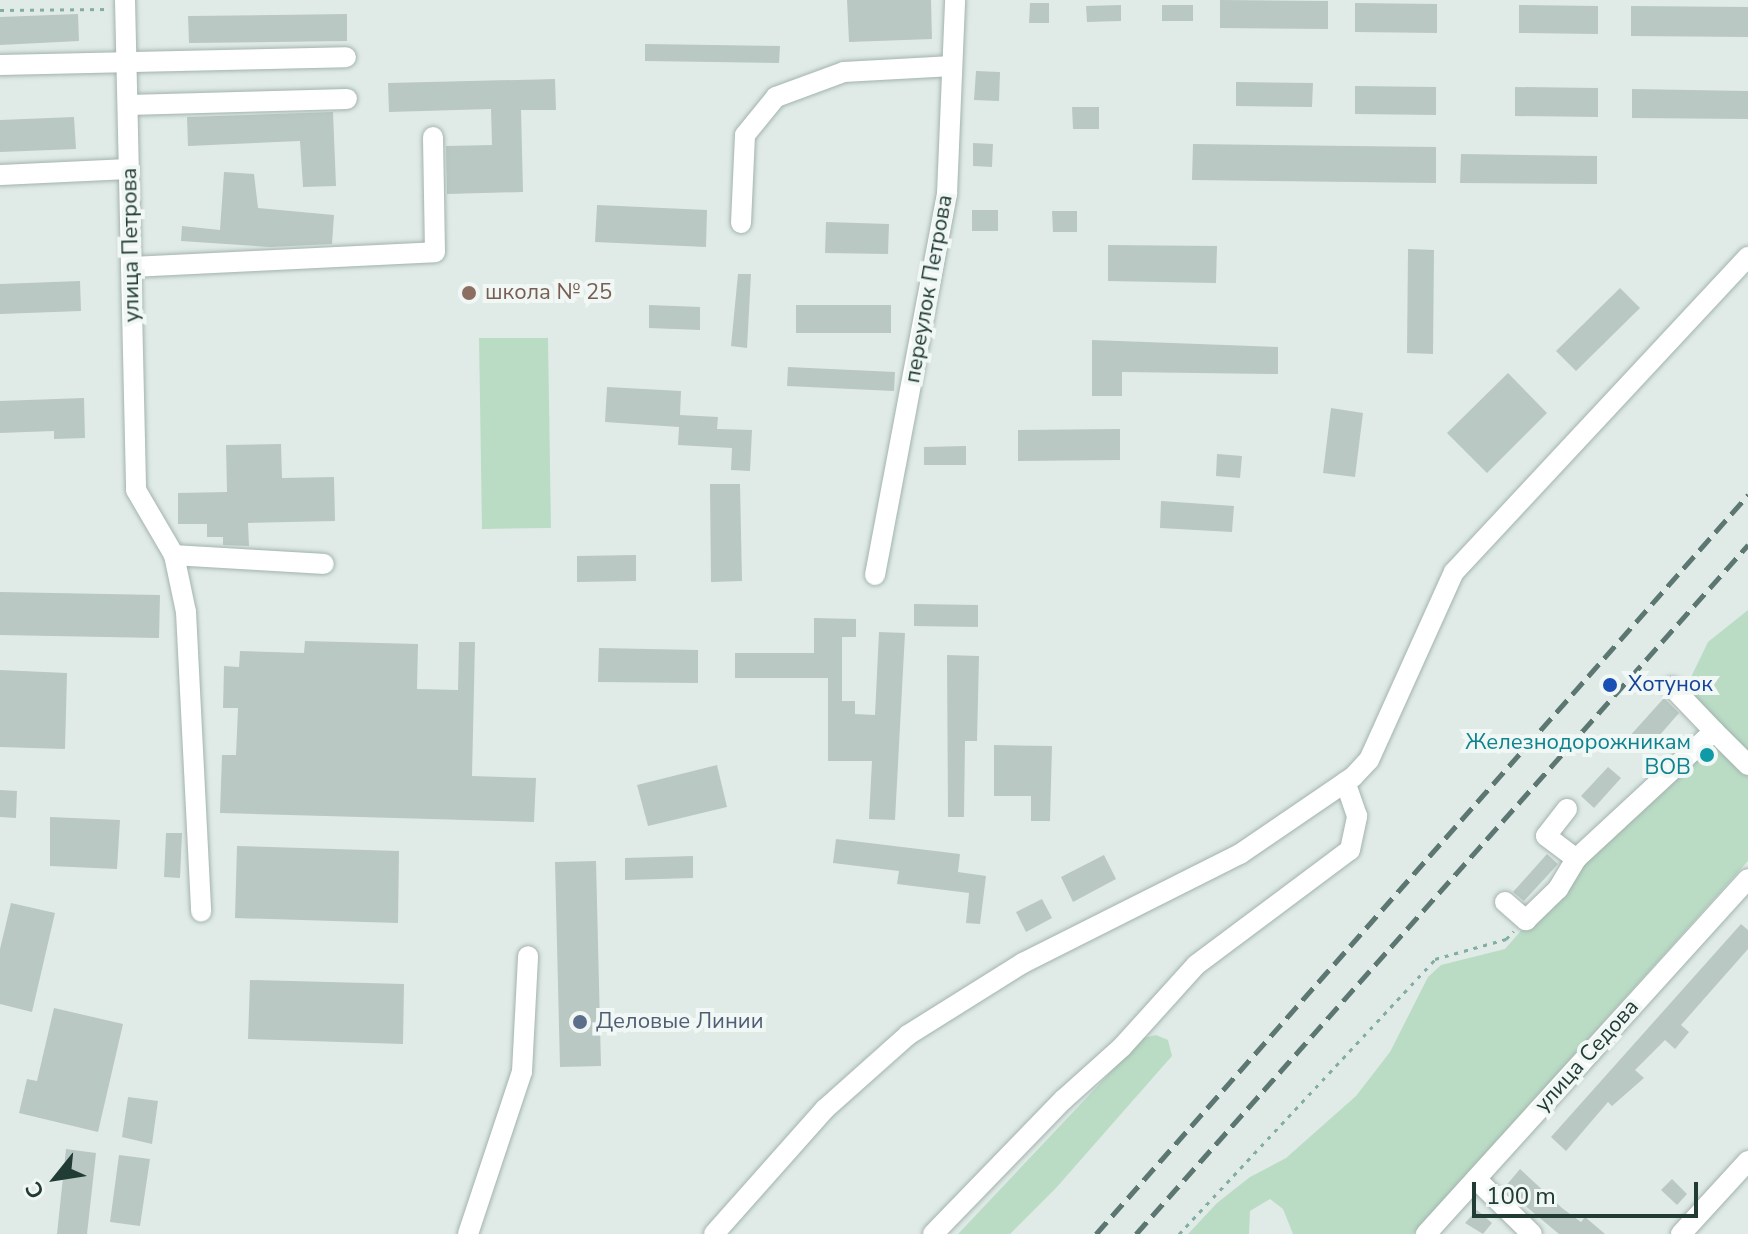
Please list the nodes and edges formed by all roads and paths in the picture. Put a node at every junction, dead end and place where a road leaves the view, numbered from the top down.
1 (955, 0) edge
2 (126, 4) edge
3 (0, 10) edge
4 (346, 57) dead end
5 (127, 60) junction
6 (0, 65) edge
7 (952, 66) junction
8 (347, 99) dead end
9 (128, 105) junction
10 (433, 137) dead end
11 (129, 169) junction
12 (0, 175) edge
13 (741, 223) dead end
14 (1748, 257) edge
15 (131, 267) junction
16 (174, 555) junction
17 (324, 564) dead end
18 (875, 575) dead end
19 (1672, 687) dead end
20 (1714, 731) junction
21 (1748, 765) edge
22 (1345, 782) junction
23 (1567, 809) dead end
24 (1576, 859) junction
25 (1748, 879) edge
26 (1505, 902) dead end
27 (201, 912) dead end
28 (1526, 920) junction
29 (528, 956) dead end
30 (1748, 1161) edge
31 (1476, 1179) junction
32 (468, 1234) edge
33 (714, 1234) edge
34 (933, 1234) edge
35 (1179, 1234) edge
36 (1426, 1234) edge
37 (1532, 1234) edge
38 (1681, 1234) edge

1 - 7 street, переулок Петрова
2 - 3 path
2 - 5 street, улица Петрова
4 - 5 street
5 - 6 street
5 - 9 street, улица Петрова
7 - 13 street
7 - 18 street, переулок Петрова
8 - 9 street
9 - 11 street, улица Петрова
10 - 15 street
11 - 12 street
11 - 15 street, улица Петрова
14 - 22 street
15 - 16 street, улица Петрова
16 - 17 street
16 - 27 street
19 - 20 street
20 - 21 street
20 - 24 street
22 - 33 street
22 - 34 street
23 - 24 street
24 - 28 street
25 - 31 street, улица Седова
26 - 28 street
28 - 35 path
29 - 32 street
30 - 38 street
31 - 36 street, улица Седова
31 - 37 street

